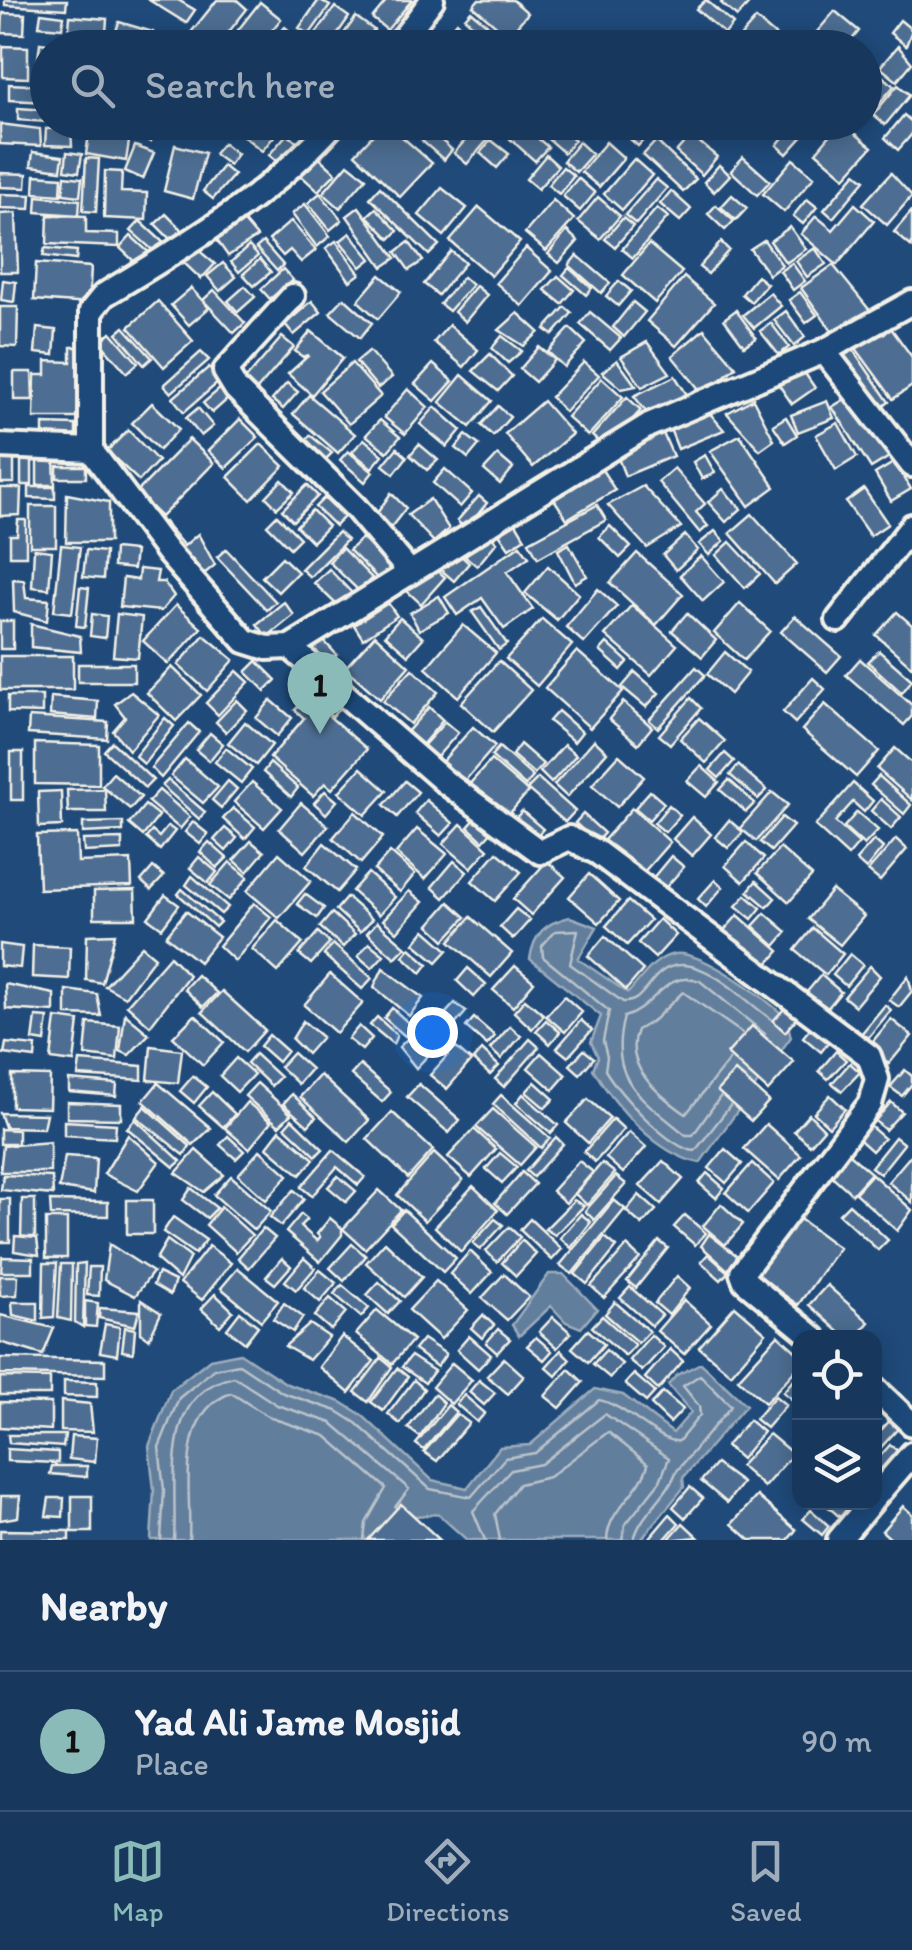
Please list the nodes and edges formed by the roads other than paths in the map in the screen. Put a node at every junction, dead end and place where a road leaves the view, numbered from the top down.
1 (432, 0) edge
2 (410, 30) edge
3 (320, 140) edge
4 (293, 296) dead end
5 (912, 302) edge
6 (824, 351) junction
7 (0, 446) edge
8 (91, 450) junction
9 (912, 465) edge
10 (912, 526) edge
11 (409, 571) junction
12 (838, 620) dead end
13 (290, 647) junction
14 (804, 1330) edge
15 (882, 1396) edge
16 (912, 1424) edge
17 (912, 1454) edge
18 (882, 1489) edge
19 (864, 1510) edge
20 (839, 1540) edge

1 - 2 street
3 - 8 street
4 - 11 street
5 - 6 street
6 - 9 street
6 - 11 street
7 - 8 street
8 - 13 street
10 - 12 street
11 - 13 street
13 - 14 street
15 - 16 street
17 - 18 street
19 - 20 street

